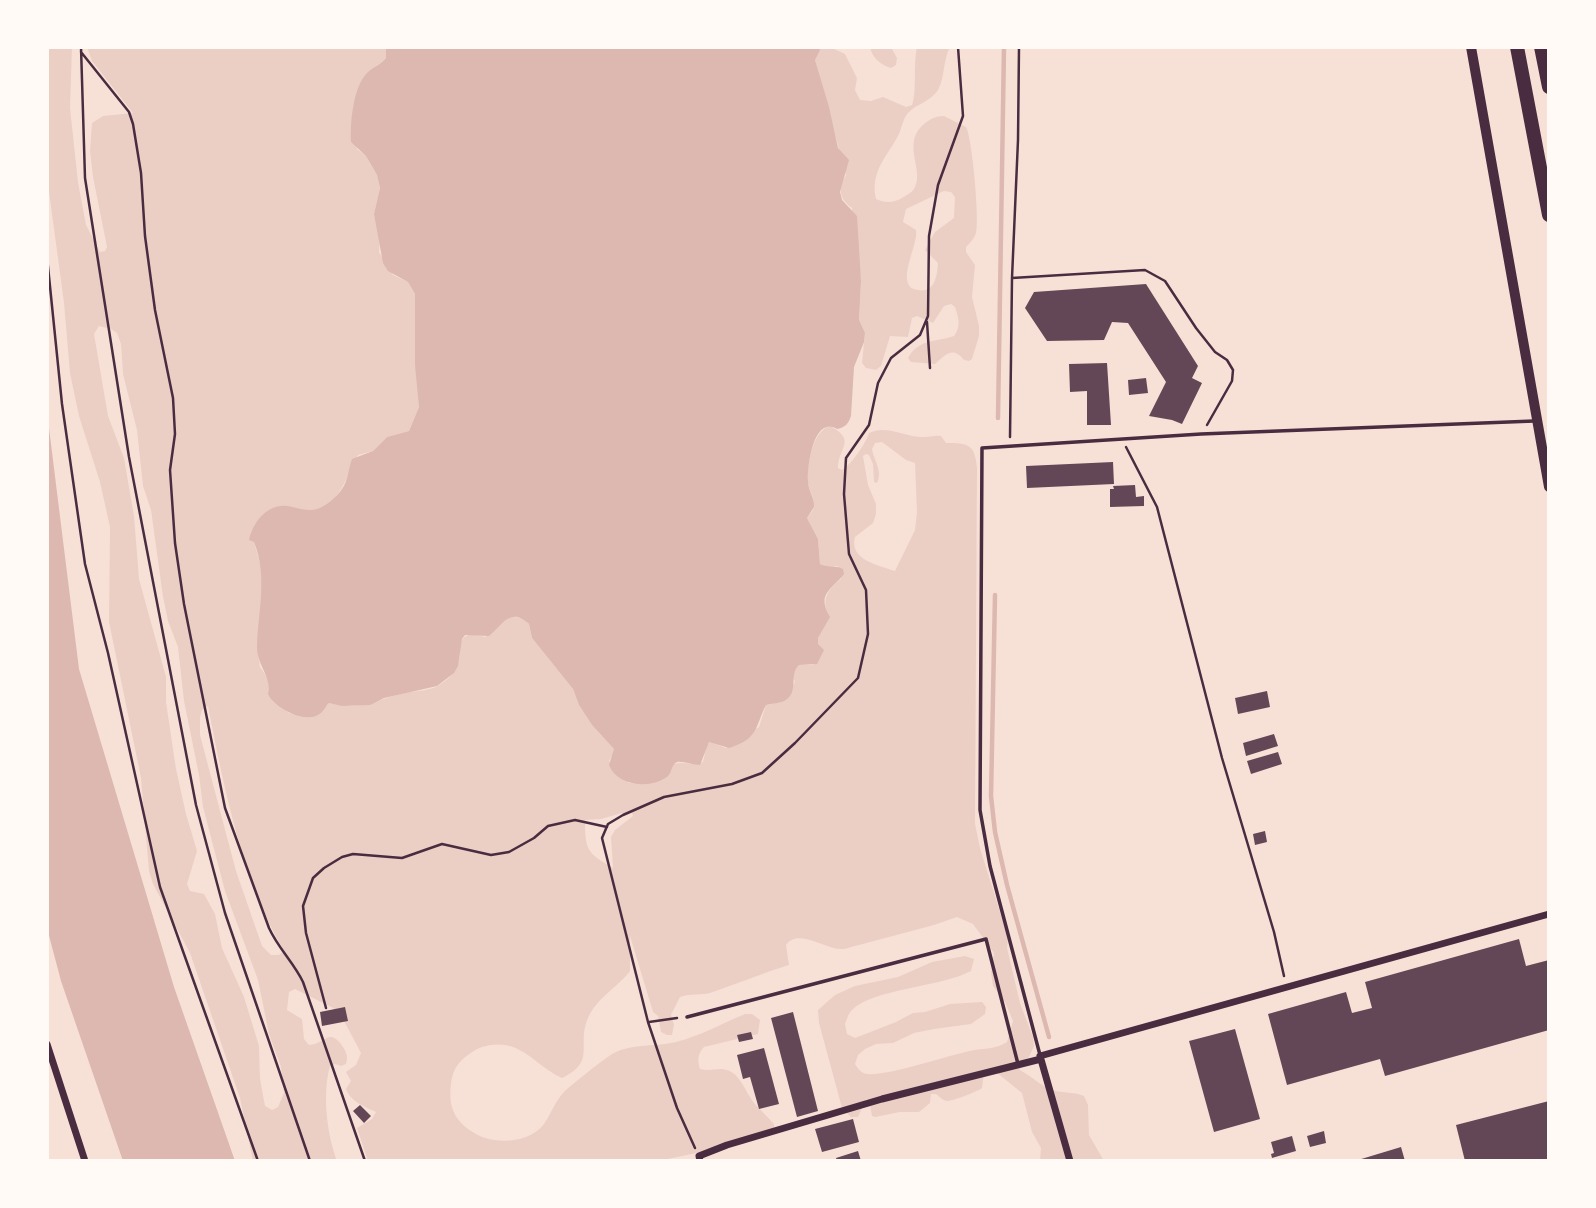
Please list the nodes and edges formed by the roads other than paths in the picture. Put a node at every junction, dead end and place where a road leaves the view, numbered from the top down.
1 (1471, 47) edge
2 (1517, 47) edge
3 (1541, 47) edge
4 (1549, 87) edge
5 (1549, 215) edge
6 (1536, 421) junction
7 (1549, 487) edge
8 (1549, 914) edge
9 (687, 1017) road end
10 (47, 1044) edge
11 (1040, 1058) junction
12 (1018, 1064) junction
13 (699, 1158) edge
14 (85, 1161) edge
15 (1070, 1161) edge

1 - 6 street
2 - 5 highway
3 - 4 highway
6 - 7 street
6 - 11 lane
8 - 11 street
9 - 12 lane
10 - 14 street
11 - 12 street
11 - 15 street
12 - 13 street

